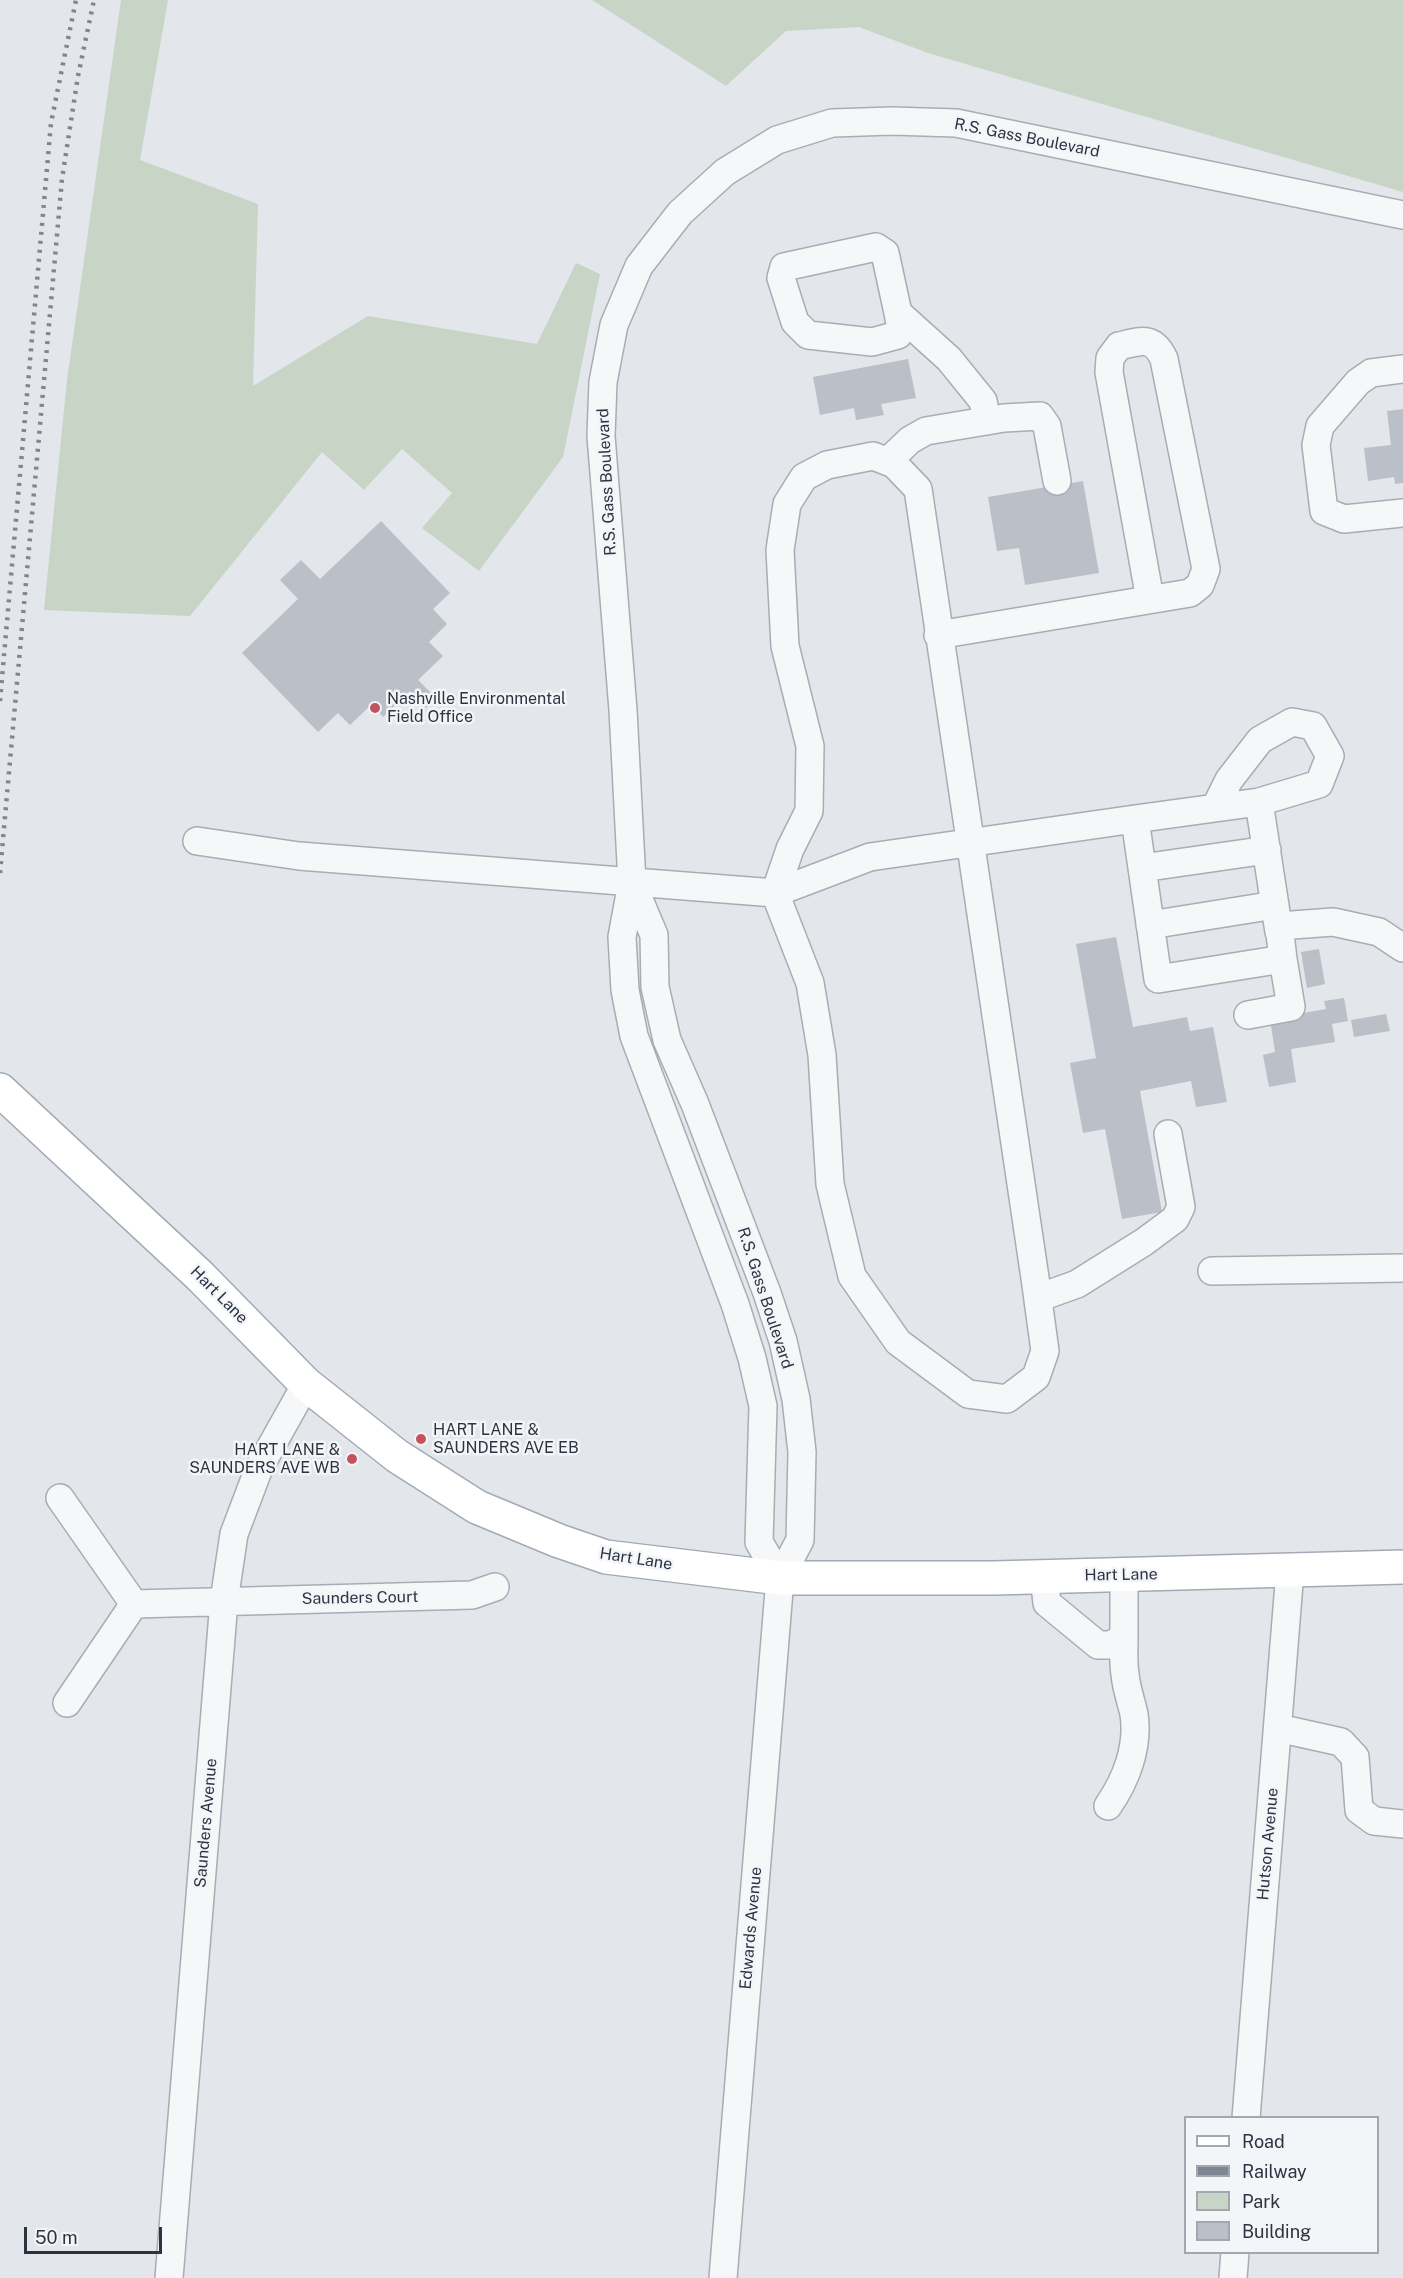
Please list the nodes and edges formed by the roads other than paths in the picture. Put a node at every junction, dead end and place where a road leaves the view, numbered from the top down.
1 (1403, 215) edge
2 (898, 313) junction
3 (1403, 369) edge
4 (987, 421) junction
5 (888, 461) junction
6 (1057, 481) dead end
7 (1403, 513) edge
8 (1150, 599) junction
9 (938, 635) junction
10 (1259, 802) junction
11 (1215, 808) junction
12 (1136, 819) junction
13 (197, 841) dead end
14 (968, 842) junction
15 (1267, 850) junction
16 (1142, 868) junction
17 (632, 883) junction
18 (774, 893) junction
19 (1275, 905) junction
20 (1150, 925) junction
21 (1279, 932) junction
22 (1403, 948) edge
23 (1283, 959) junction
24 (1248, 1015) dead end
25 (0, 1090) edge
26 (1167, 1134) dead end
27 (1403, 1268) edge
28 (1212, 1271) dead end
29 (1038, 1298) junction
30 (306, 1384) junction
31 (60, 1498) dead end
32 (1403, 1567) edge
33 (1290, 1571) junction
34 (1124, 1575) junction
35 (1044, 1576) junction
36 (780, 1578) junction
37 (495, 1587) dead end
38 (224, 1601) junction
39 (134, 1604) junction
40 (1124, 1637) junction
41 (67, 1703) dead end
42 (1278, 1728) junction
43 (1108, 1806) dead end
44 (1403, 1824) edge
45 (1246, 2116) edge
46 (1235, 2254) edge
47 (169, 2278) edge
48 (723, 2278) edge
49 (1233, 2278) edge

1 - 17 street, R.S. Gass Boulevard
2 - 2 street
2 - 4 street
3 - 7 street
4 - 5 street
4 - 6 street
5 - 9 street
5 - 18 street
8 - 8 street
8 - 9 street
9 - 14 street
10 - 11 street
10 - 11 street
10 - 15 street
11 - 12 street
12 - 14 street
12 - 16 street
13 - 17 street
14 - 18 street
14 - 29 street
15 - 16 street
15 - 19 street
16 - 20 street
17 - 18 street
17 - 36 street, R.S. Gass Boulevard
17 - 36 street, R.S. Gass Boulevard
18 - 29 street
19 - 20 street
19 - 21 street
20 - 23 street
21 - 22 street
21 - 23 street
23 - 24 street
25 - 30 main road, Hart Lane
26 - 29 street
27 - 28 street
30 - 36 main road, Hart Lane
30 - 38 street, Saunders Avenue
31 - 39 street
32 - 33 main road, Hart Lane
33 - 34 main road, Hart Lane
33 - 42 street, Hutson Avenue
34 - 35 main road, Hart Lane
34 - 40 street
35 - 36 main road, Hart Lane
35 - 40 street
36 - 48 street, Edwards Avenue
37 - 38 street, Saunders Court
38 - 39 street, Saunders Court
38 - 47 street, Saunders Avenue
39 - 41 street
40 - 43 street
42 - 44 street
42 - 45 street, Hutson Avenue
46 - 49 street

